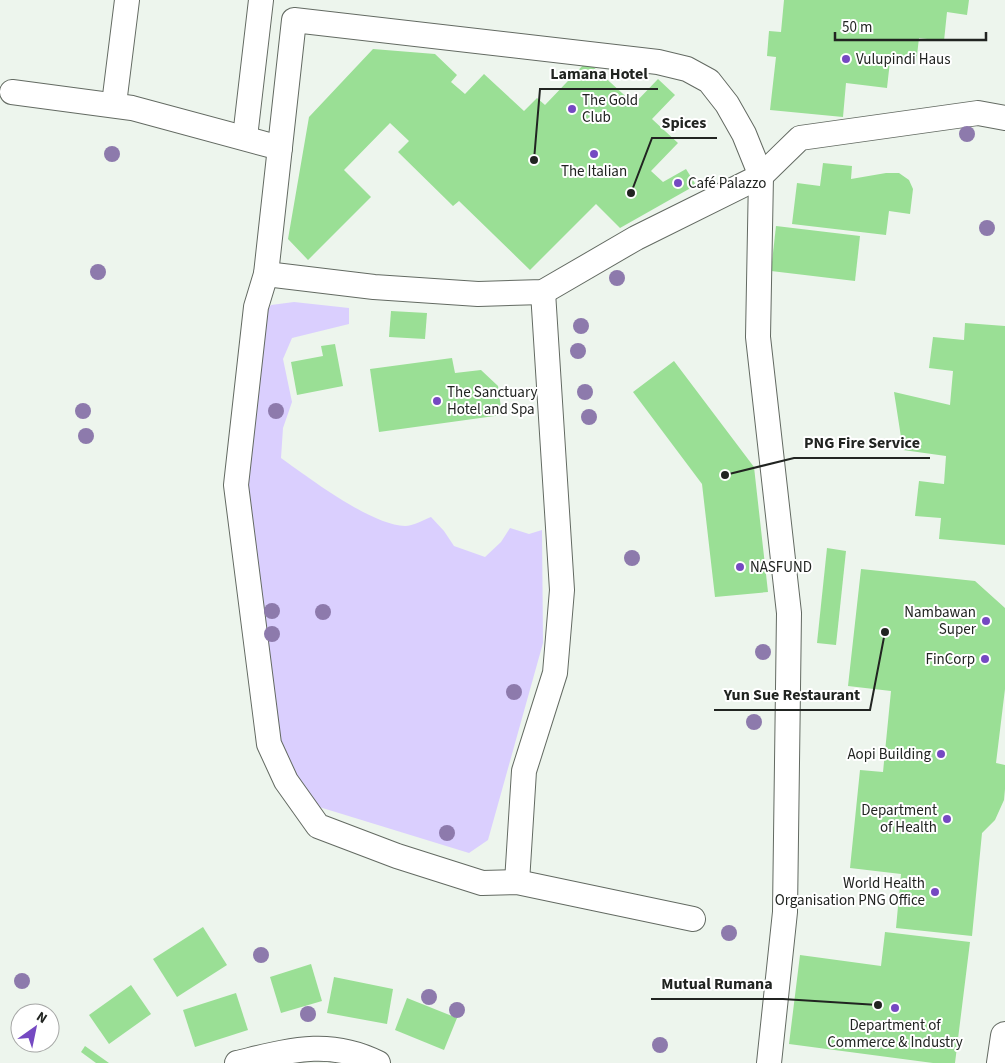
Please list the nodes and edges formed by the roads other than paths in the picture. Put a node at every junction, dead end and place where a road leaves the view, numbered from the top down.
1 (127, 0) edge
2 (261, 0) edge
3 (12, 92) dead end
4 (114, 104) junction
5 (1005, 118) edge
6 (245, 137) junction
7 (280, 148) junction
8 (761, 176) junction
9 (266, 274) junction
10 (543, 292) junction
11 (517, 882) junction
12 (693, 919) dead end
13 (1005, 1036) edge
14 (237, 1063) edge
15 (378, 1063) edge
16 (769, 1063) edge
17 (1001, 1063) edge

1 - 4 street
2 - 6 street
3 - 4 street
4 - 6 street
5 - 8 street
6 - 7 street
7 - 8 street
7 - 9 street
8 - 10 street
8 - 16 street
9 - 10 street
9 - 11 street
10 - 11 street
11 - 12 street
13 - 17 highway
14 - 15 street

